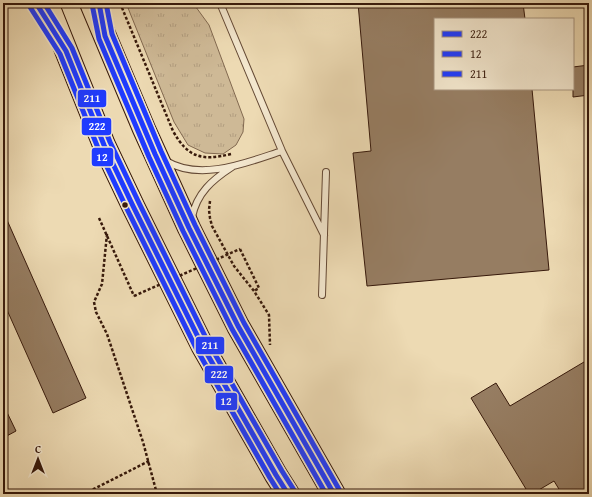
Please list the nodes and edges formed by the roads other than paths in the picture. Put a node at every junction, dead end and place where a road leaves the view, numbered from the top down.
1 (47, 3) edge
2 (91, 3) edge
3 (220, 3) edge
4 (282, 151) junction
5 (155, 154) junction
6 (235, 165) junction
7 (326, 172) dead end
8 (189, 228) junction
9 (324, 235) junction
10 (322, 296) dead end
11 (288, 494) edge
12 (334, 494) edge

1 - 11 highway
2 - 5 highway
3 - 4 lane
4 - 6 lane
4 - 9 lane
5 - 6 lane
5 - 8 highway
6 - 8 lane
7 - 9 lane
8 - 12 highway
9 - 10 lane

